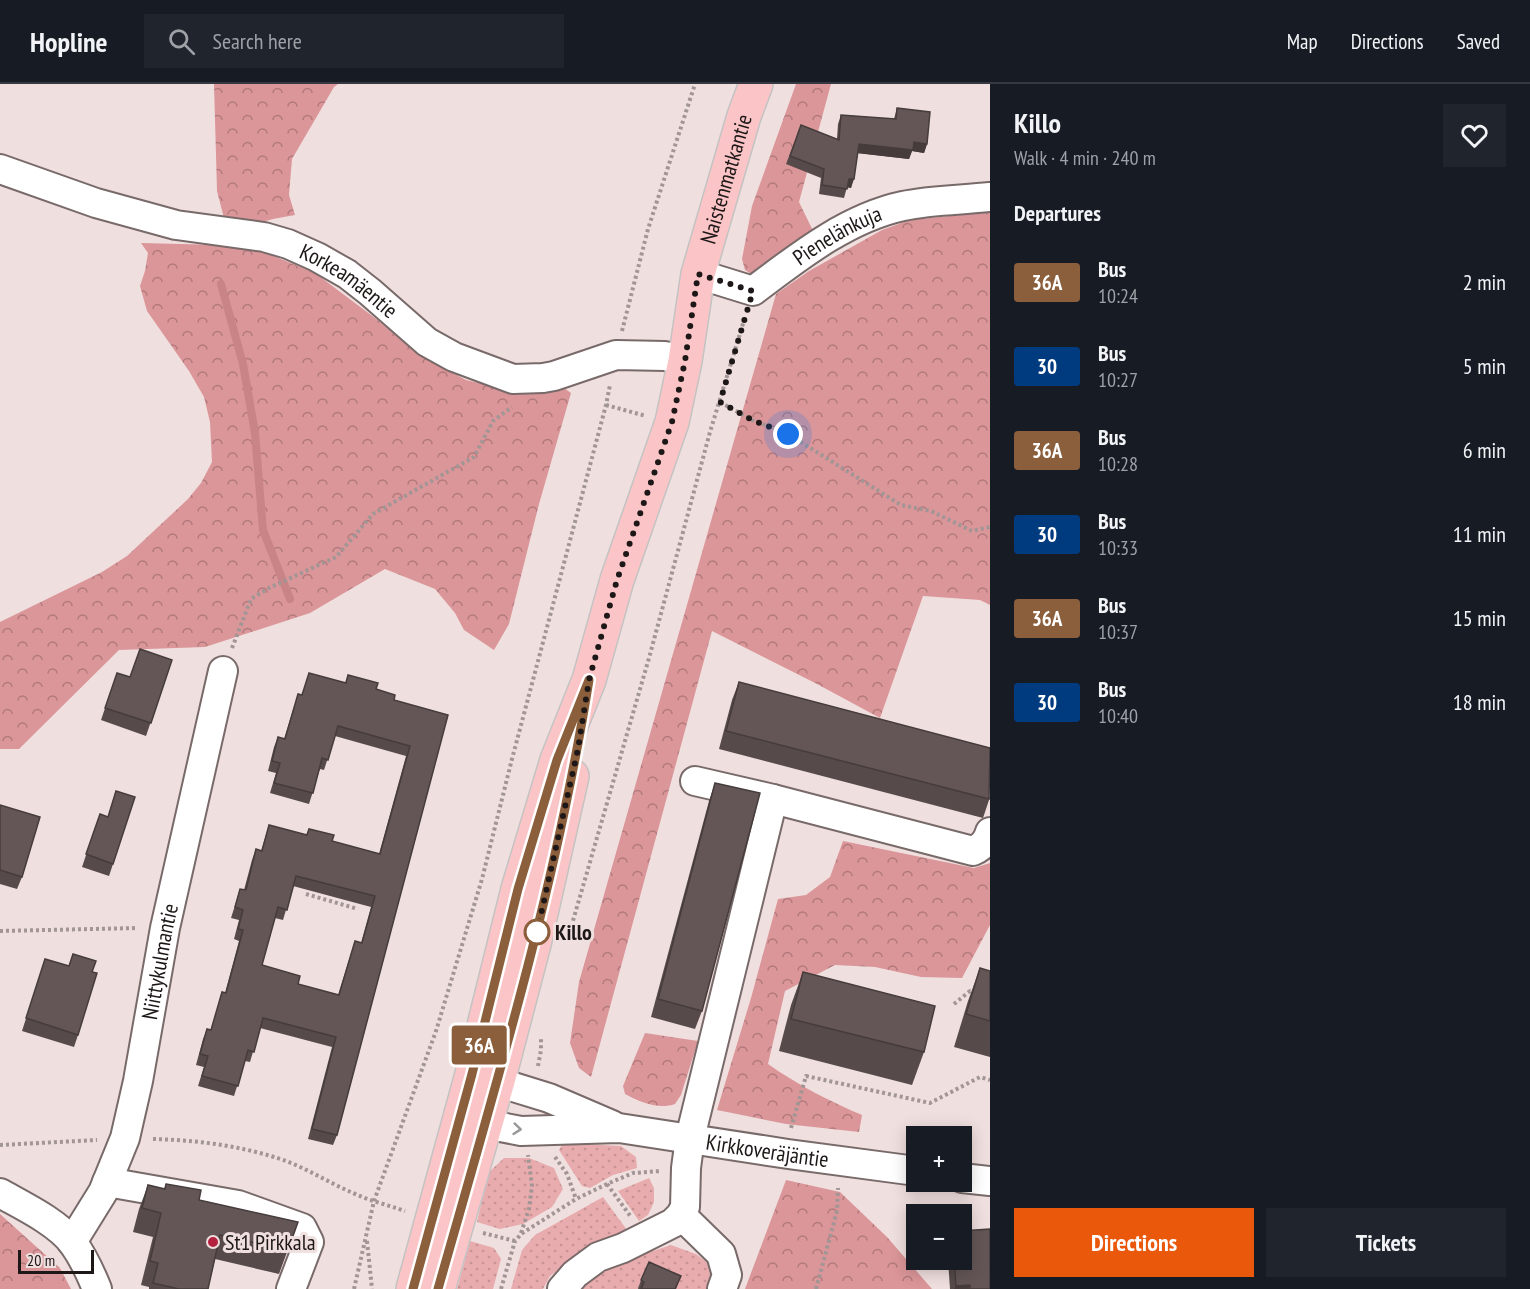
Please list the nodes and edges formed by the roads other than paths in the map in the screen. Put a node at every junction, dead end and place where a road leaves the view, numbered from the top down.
1 (756, 84) edge
2 (0, 169) edge
3 (990, 198) edge
4 (698, 274) junction
5 (675, 358) junction
6 (224, 671) road end
7 (695, 781) dead end
8 (773, 799) junction
9 (990, 832) edge
10 (485, 1078) junction
11 (473, 1120) junction
12 (619, 1128) junction
13 (690, 1138) junction
14 (906, 1170) edge
15 (972, 1179) edge
16 (990, 1181) edge
17 (107, 1182) junction
18 (0, 1193) edge
19 (681, 1215) junction
20 (72, 1242) junction
21 (97, 1289) edge
22 (291, 1289) edge
23 (413, 1289) edge
24 (438, 1289) edge
25 (562, 1289) edge
26 (722, 1289) edge

1 - 4 main road, Naistenmatkantie
2 - 5 street, Korkeamäentie
3 - 4 street, Pienelänkuja
4 - 5 main road, Naistenmatkantie
5 - 10 main road, Naistenmatkantie
6 - 17 street, Niittykulmantie
7 - 8 street
8 - 9 street
8 - 13 street
10 - 11 main road, Naistenmatkantie
10 - 12 street, Kirkkoveräjäntie
11 -> 12 street, Kirkkoveräjäntie
11 - 23 main road, Naistenmatkantie
11 - 24 main road, Naistenmatkantie
12 - 13 street, Kirkkoveräjäntie
13 - 14 street, Kirkkoveräjäntie
13 - 19 street
15 - 16 street
17 - 20 street, Niittykulmantie
17 - 22 street
18 - 20 street
19 - 25 street
19 - 26 street
20 - 21 street

